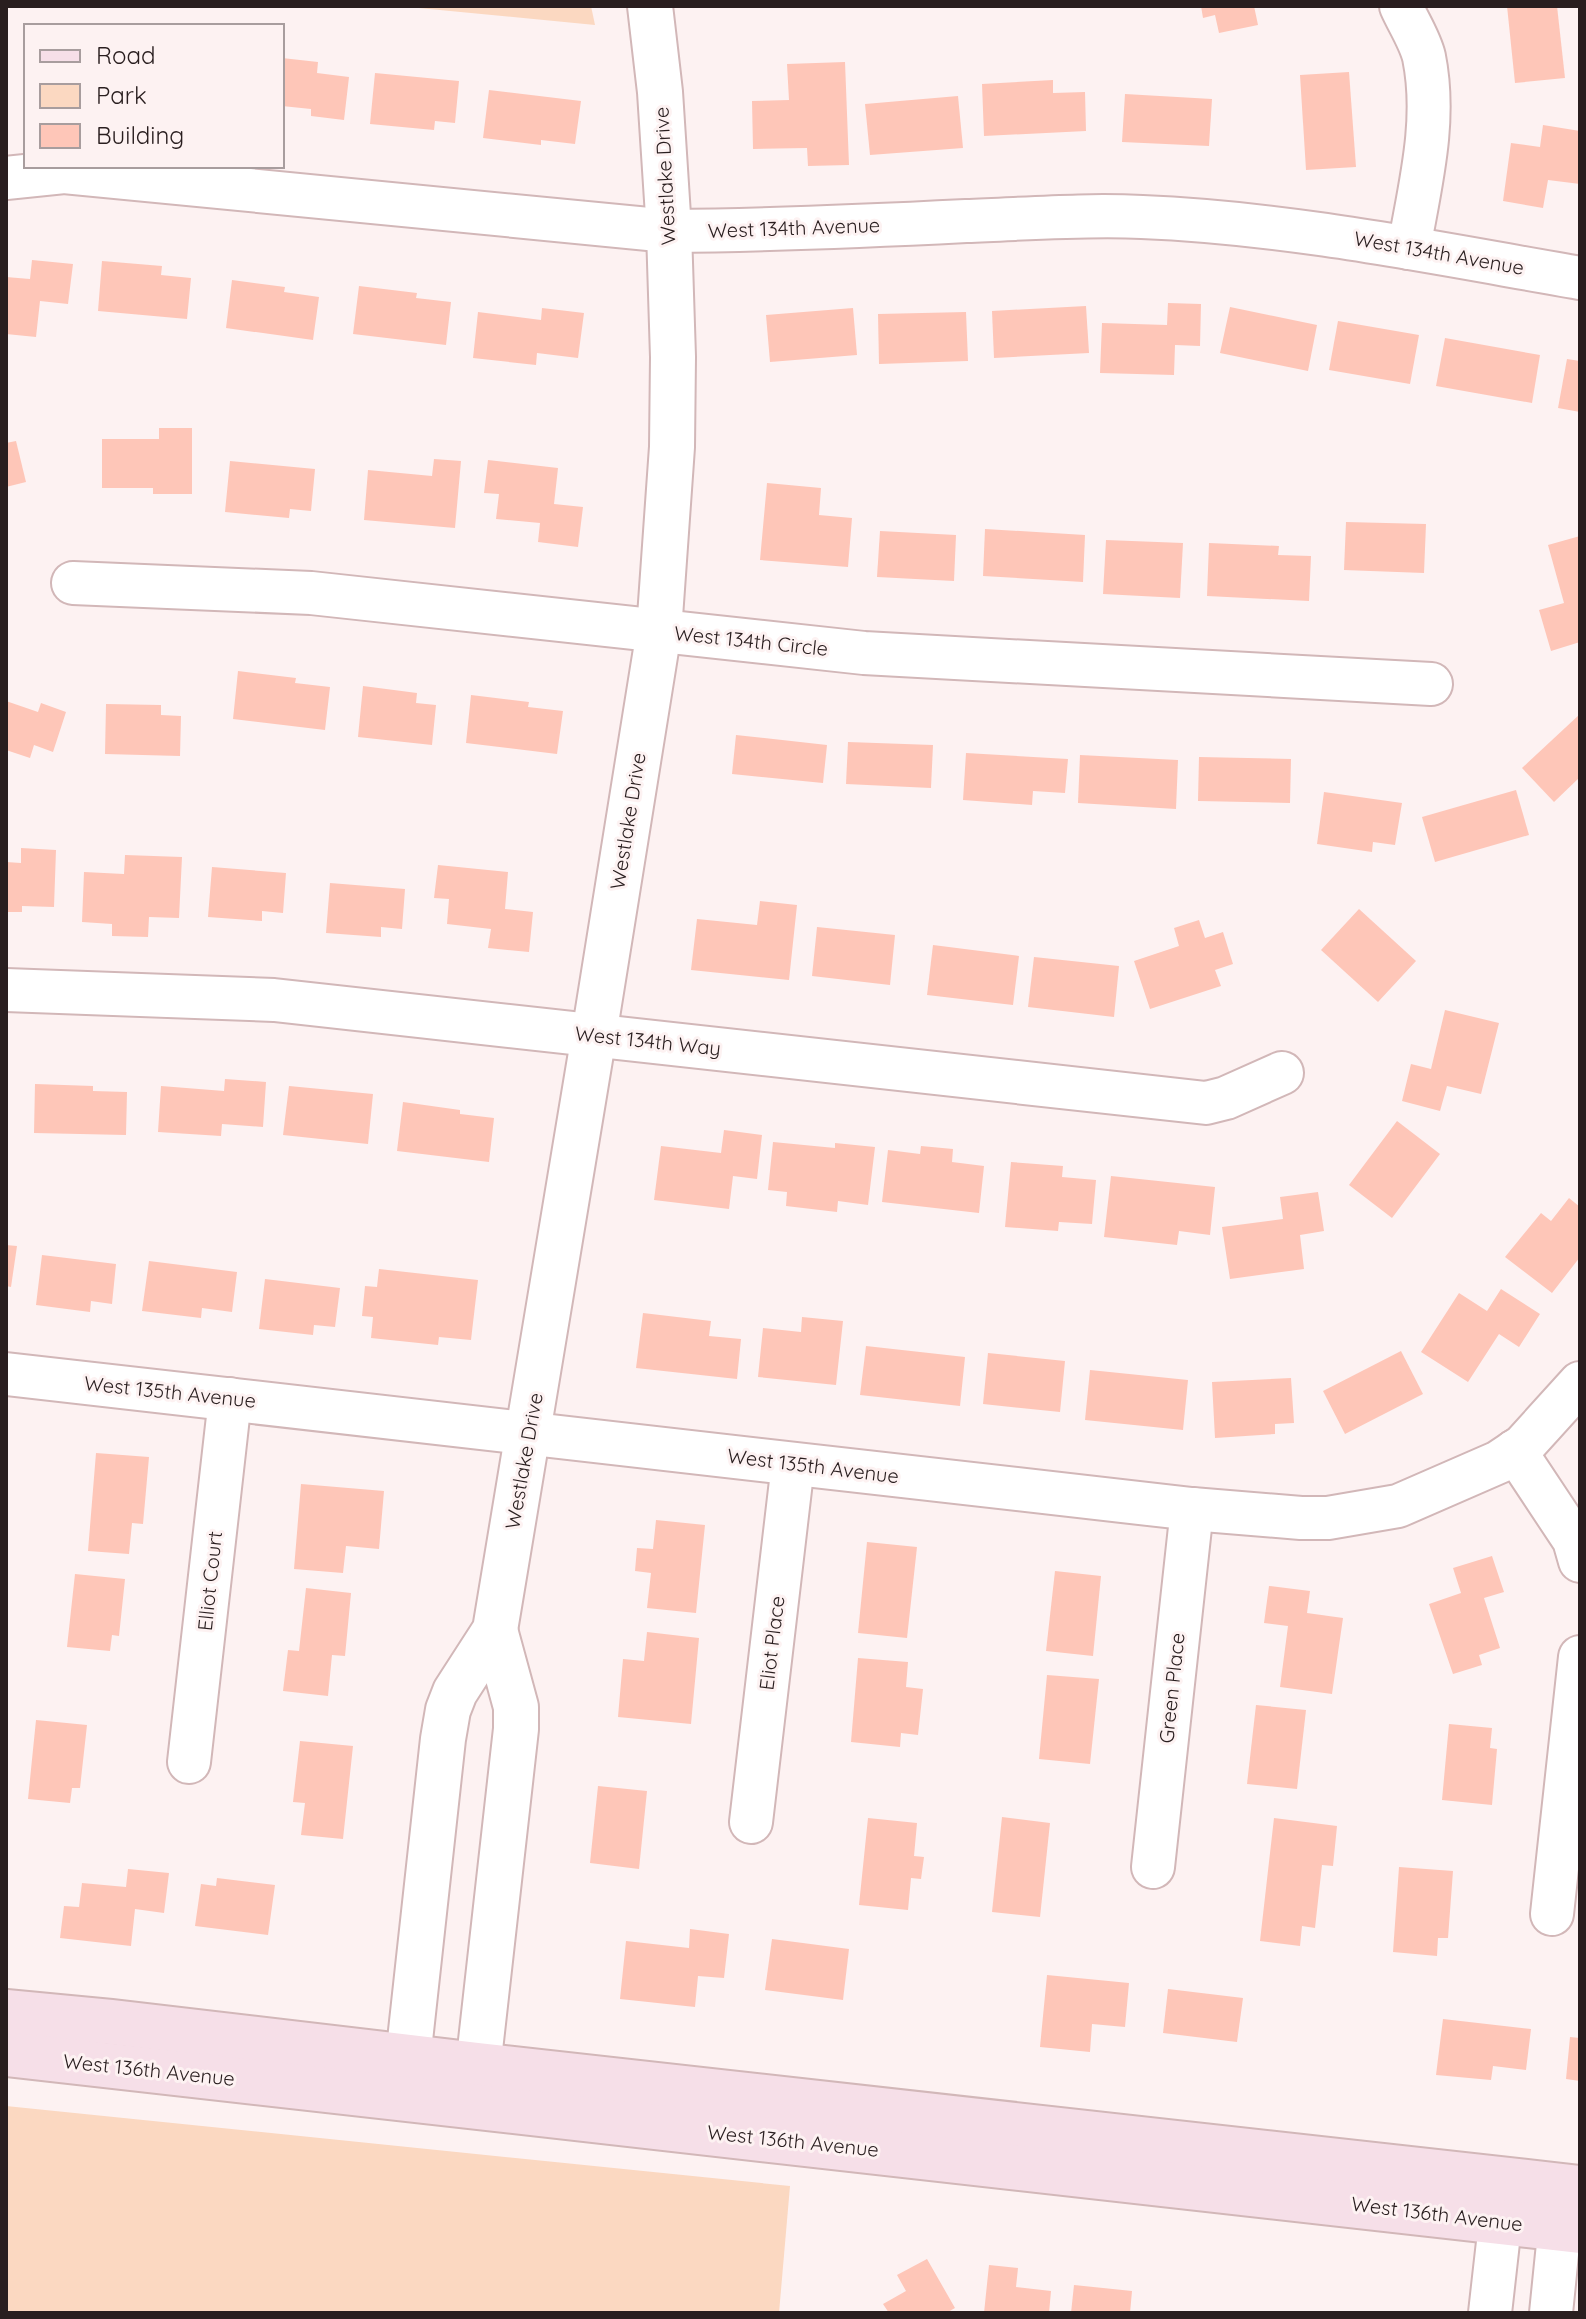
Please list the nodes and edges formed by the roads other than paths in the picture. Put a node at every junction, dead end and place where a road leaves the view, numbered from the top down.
1 (650, 6) edge
2 (1401, 6) edge
3 (6, 178) edge
4 (669, 231) junction
5 (1409, 248) junction
6 (1580, 278) edge
7 (73, 583) dead end
8 (659, 631) junction
9 (1431, 684) dead end
10 (6, 990) edge
11 (594, 1035) junction
12 (1282, 1073) dead end
13 (6, 1374) edge
14 (1580, 1383) edge
15 (230, 1399) junction
16 (528, 1433) junction
17 (1515, 1451) junction
18 (793, 1464) junction
19 (1192, 1509) junction
20 (1580, 1561) edge
21 (495, 1630) junction
22 (1580, 1657) edge
23 (189, 1762) dead end
24 (751, 1822) dead end
25 (1153, 1867) dead end
26 (1552, 1914) dead end
27 (6, 2012) edge
28 (6, 2054) edge
29 (406, 2077) junction
30 (476, 2085) junction
31 (1572, 2187) edge
32 (1503, 2201) junction
33 (1570, 2230) edge
34 (1490, 2313) edge
35 (1551, 2313) edge

1 - 4 street, Westlake Drive
2 - 5 street
3 - 4 street, West 134th Avenue
4 - 5 street, West 134th Avenue
4 - 8 street, Westlake Drive
5 - 6 street, West 134th Avenue
7 - 8 street, West 134th Circle
8 - 9 street, West 134th Circle
8 - 11 street, Westlake Drive
10 - 11 street, West 134th Way
11 - 12 street, West 134th Way
11 - 16 street, Westlake Drive
13 - 15 street, West 135th Avenue
14 - 17 street, West 135th Avenue
15 - 16 street, West 135th Avenue
15 - 23 street, Elliot Court
16 - 18 street, West 135th Avenue
16 - 21 street, Westlake Drive
17 - 19 street, West 135th Avenue
17 - 20 street
18 - 19 street, West 135th Avenue
18 - 24 street, Eliot Place
19 - 25 street, Green Place
21 - 29 street, Westlake Drive
21 - 30 street, Westlake Drive
22 - 26 street
27 - 29 main road, West 136th Avenue
28 - 29 main road, West 136th Avenue
29 - 30 main road, West 136th Avenue
30 - 32 main road, West 136th Avenue
31 - 32 main road, West 136th Avenue
31 - 33 street
32 - 33 main road, West 136th Avenue
32 - 34 street
33 - 35 street

